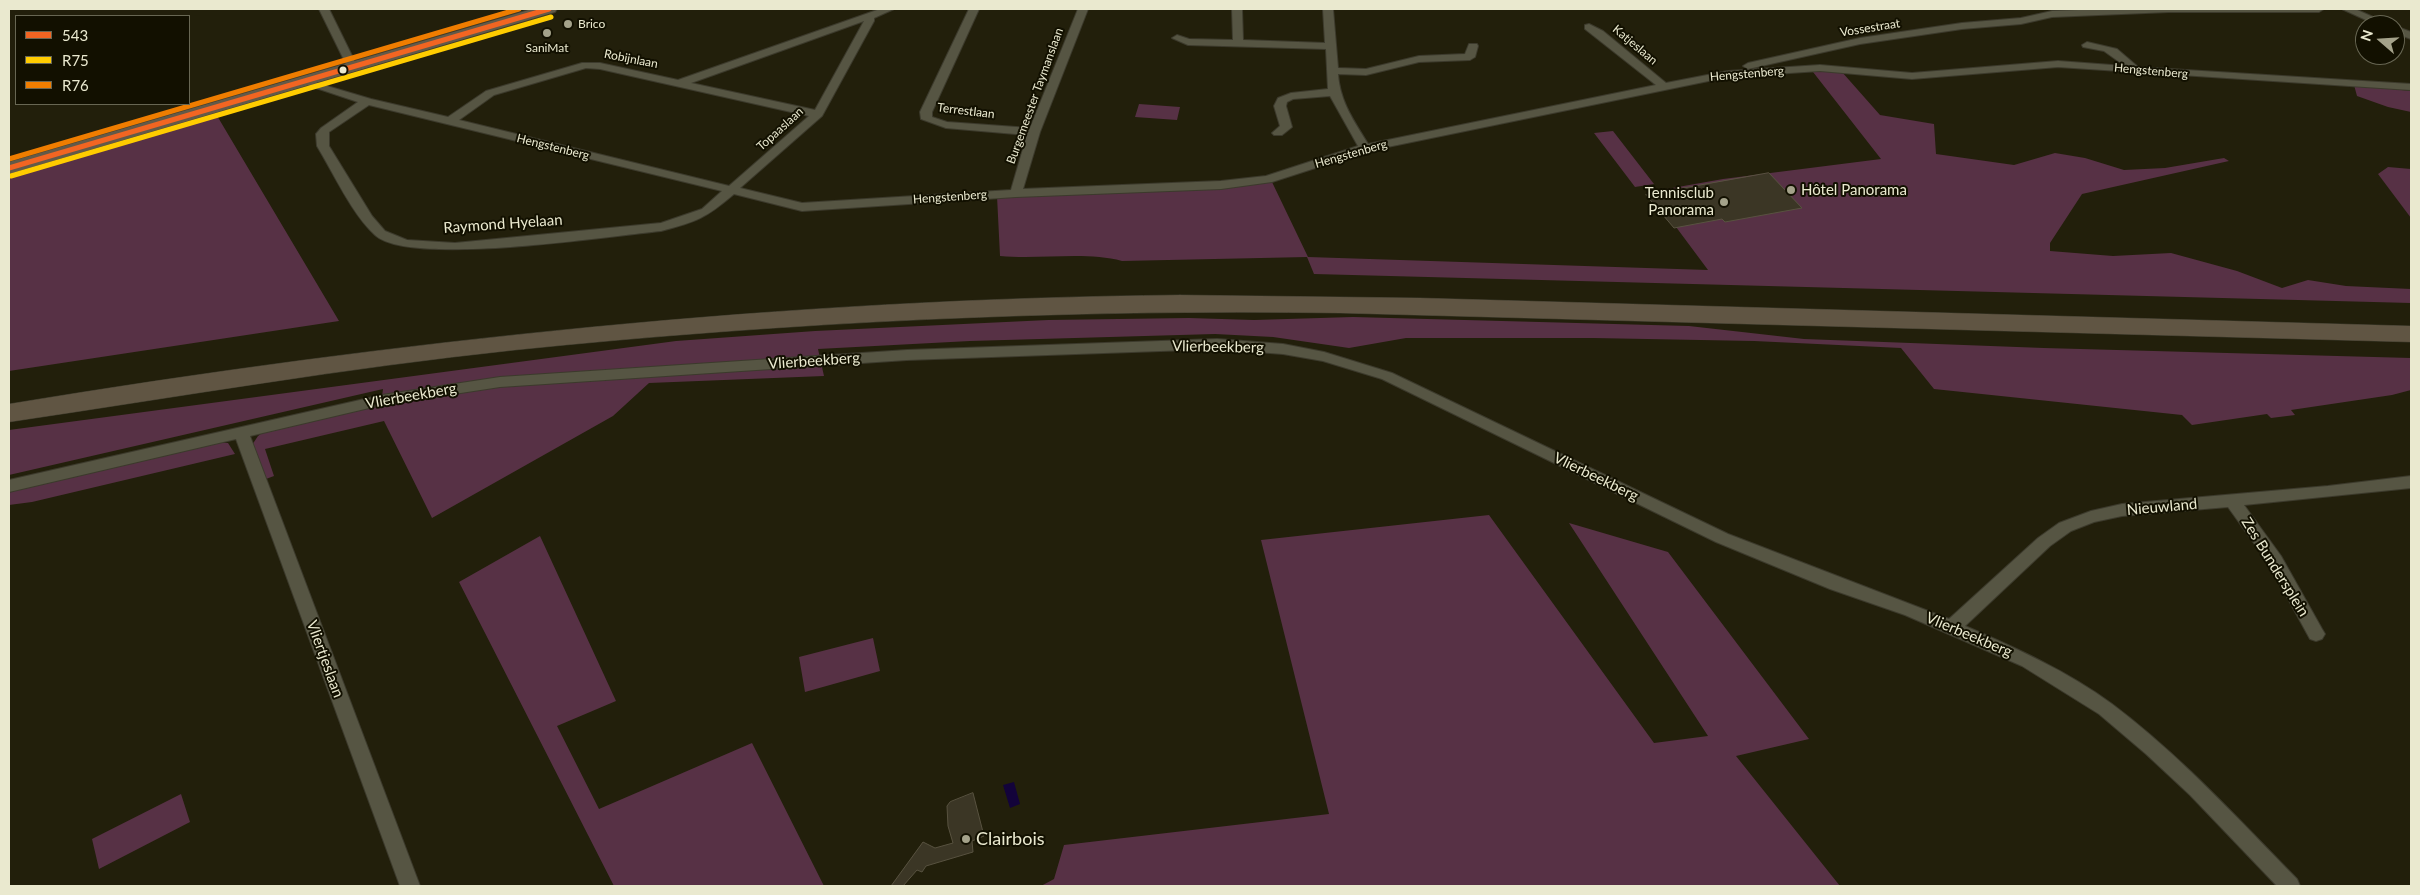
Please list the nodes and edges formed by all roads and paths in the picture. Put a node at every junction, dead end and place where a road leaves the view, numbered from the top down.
1 (324, 9) edge
2 (549, 9) edge
3 (889, 9) edge
4 (974, 9) edge
5 (1083, 9) edge
6 (1236, 9) edge
7 (1328, 9) edge
8 (2319, 9) edge
9 (2347, 9) edge
10 (2362, 15) edge
11 (868, 16) junction
12 (843, 25) junction
13 (1589, 27) dead end
14 (864, 28) junction
15 (1177, 38) dead end
16 (1238, 45) junction
17 (2087, 45) dead end
18 (1330, 46) junction
19 (1474, 46) dead end
20 (352, 66) junction
21 (2134, 69) junction
22 (1331, 71) junction
23 (1728, 74) junction
24 (300, 81) junction
25 (679, 82) junction
26 (1663, 86) junction
27 (2411, 87) edge
28 (1334, 92) junction
29 (367, 101) junction
30 (818, 114) junction
31 (449, 122) junction
32 (1034, 132) junction
33 (1278, 133) dead end
34 (1365, 148) junction
35 (9, 168) edge
36 (733, 191) junction
37 (1016, 193) junction
38 (2411, 317) edge
39 (2411, 334) edge
40 (9, 395) edge
41 (9, 413) edge
42 (241, 431) junction
43 (2411, 482) edge
44 (9, 486) edge
45 (2232, 501) junction
46 (1952, 627) junction
47 (2316, 634) dead end
48 (410, 886) edge
49 (2290, 886) edge

1 - 20 street
2 - 20 main road
3 - 11 street
4 - 32 street, Terrestlaan
5 - 32 street, Burgemeester Taymanslaan
6 - 16 street
7 - 18 street
8 - 23 street, Vossestraat
9 - 10 street
11 - 12 street
11 - 14 street, Topaaslaan
12 - 14 street
12 - 25 street
13 - 26 street, Katjeslaan
14 - 30 street, Topaaslaan
15 - 16 street
16 - 18 street
17 - 21 street
18 - 22 street
19 - 22 street
20 - 24 main road
21 - 23 street, Hengstenberg
21 - 27 street, Hengstenberg
22 - 28 street
23 - 26 street, Hengstenberg
24 - 29 street, Hengstenberg
24 - 35 main road
25 - 30 street, Robijnlaan
25 - 31 street, Robijnlaan
26 - 34 street, Hengstenberg
28 - 33 street
28 - 34 street
29 - 31 street, Hengstenberg
29 - 36 street, Raymond Hyelaan
30 - 36 street, Topaaslaan
31 - 36 street, Hengstenberg
32 - 37 street, Burgemeester Taymanslaan
34 - 37 street, Hengstenberg
36 - 37 street, Hengstenberg
38 - 40 highway
39 - 41 highway
42 - 44 street, Vlierbeekberg
42 - 46 street, Vlierbeekberg
42 - 48 street, Vliertjeslaan
43 - 45 street, Nieuwland
45 - 46 street, Nieuwland
45 - 47 street, Zes Bundersplein
46 - 49 street, Vlierbeekberg

